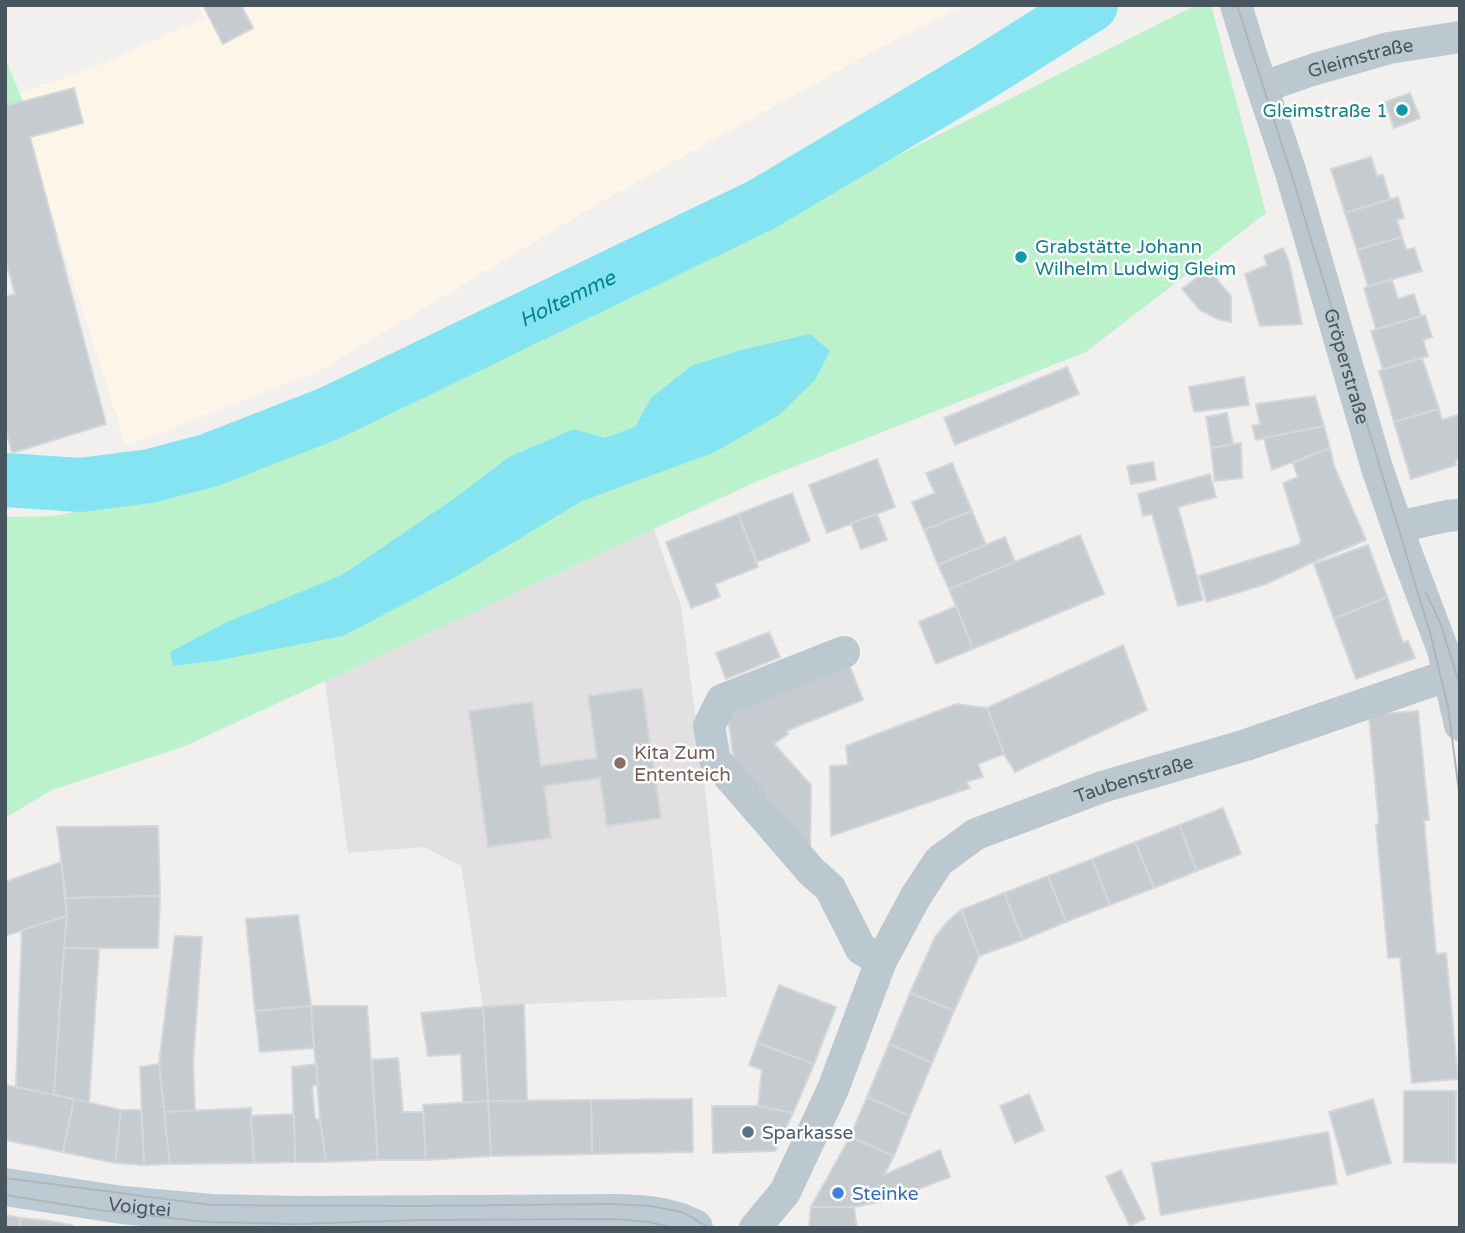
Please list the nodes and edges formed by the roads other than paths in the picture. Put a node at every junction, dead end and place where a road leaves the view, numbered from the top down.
1 (1236, 5) edge
2 (1460, 37) edge
3 (1263, 87) junction
4 (1460, 515) edge
5 (1398, 527) junction
6 (844, 652) dead end
7 (1449, 675) junction
8 (1460, 725) edge
9 (881, 961) junction
10 (5, 1187) edge
11 (422, 1221) edge
12 (694, 1228) edge
13 (755, 1228) edge

1 - 3 street, Gröperstraße
2 - 3 street, Gleimstraße
3 - 5 street, Gröperstraße
4 - 5 street
5 - 7 street, Gröperstraße
6 - 9 street
7 - 8 street, Gröperstraße
7 - 9 street, Taubenstraße
9 - 13 street, Taubenstraße
10 - 11 street, Voigtei
11 - 12 street, Voigtei

